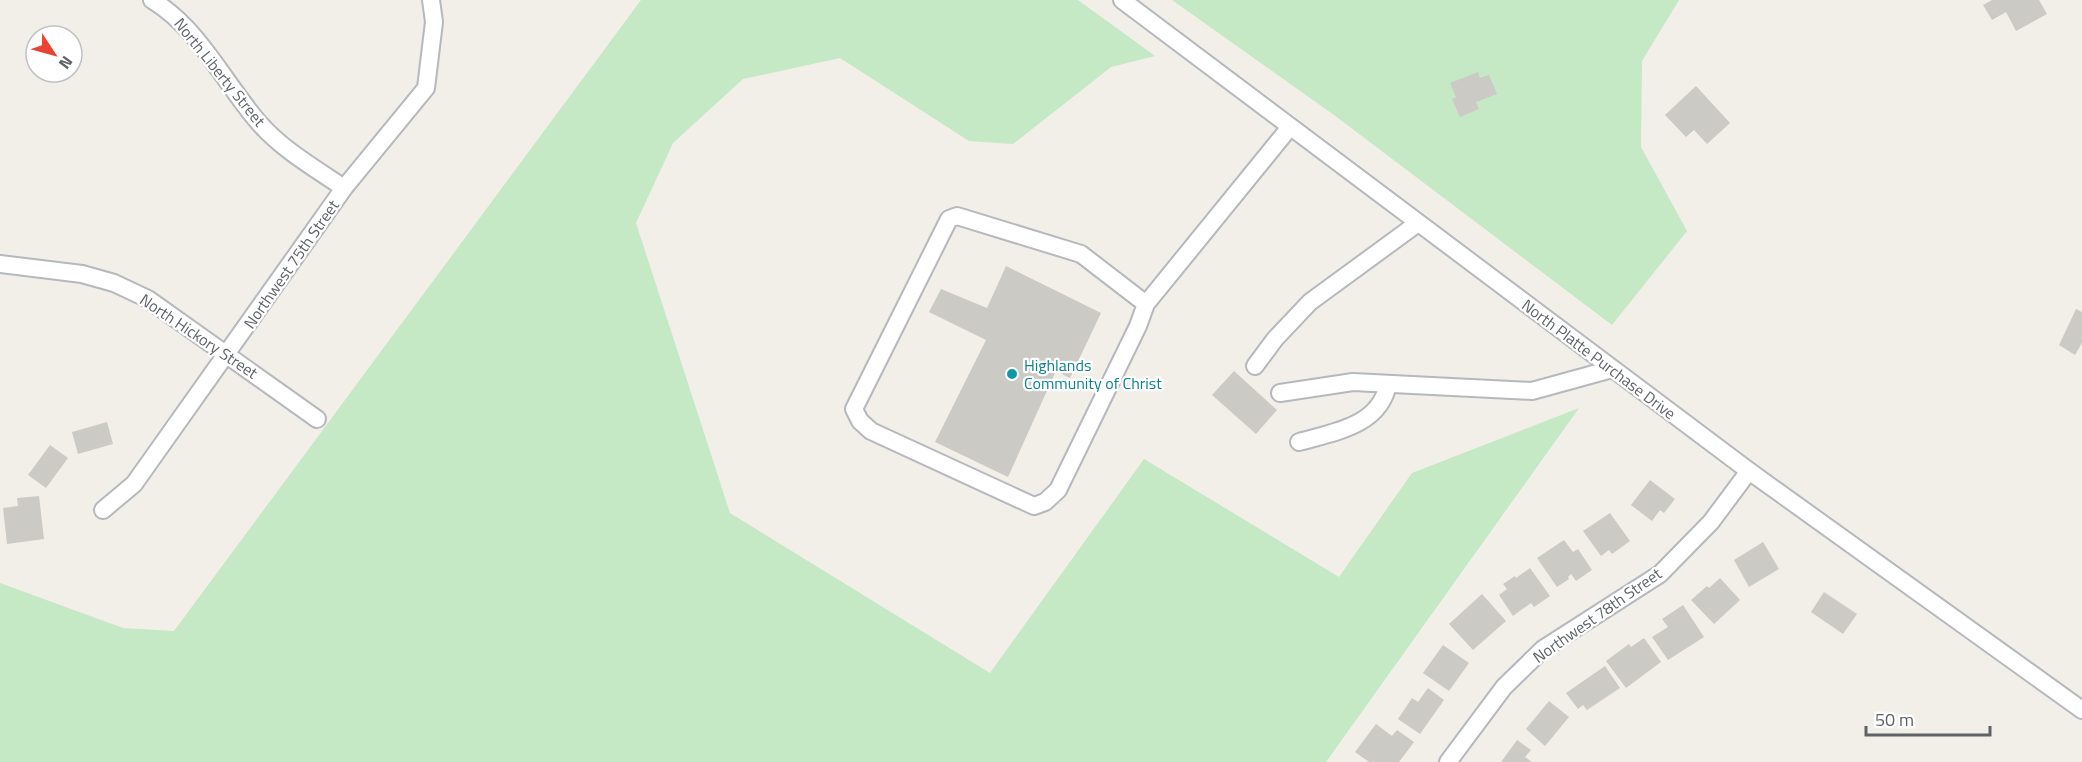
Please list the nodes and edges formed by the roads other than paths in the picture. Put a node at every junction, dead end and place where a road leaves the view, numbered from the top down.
1 (152, 0) edge
2 (431, 0) edge
3 (1122, 0) edge
4 (1290, 127) junction
5 (344, 188) junction
6 (1418, 223) junction
7 (0, 264) edge
8 (1146, 304) junction
9 (228, 354) junction
10 (1255, 366) dead end
11 (1612, 369) junction
12 (1388, 384) junction
13 (1280, 393) dead end
14 (317, 418) dead end
15 (1299, 442) dead end
16 (1749, 471) junction
17 (103, 510) dead end
18 (2082, 710) edge
19 (1448, 762) edge

1 - 5 street, North Liberty Street
2 - 5 street, Northwest 75th Street
3 - 4 street, North Platte Purchase Drive
4 - 6 street, North Platte Purchase Drive
4 - 8 street
5 - 9 street, Northwest 75th Street
6 - 10 street
6 - 11 street, North Platte Purchase Drive
7 - 9 street, North Hickory Street
8 - 8 street
9 - 14 street, North Hickory Street
9 - 17 street, Northwest 75th Street
11 - 12 street
11 - 16 street, North Platte Purchase Drive
12 - 13 street
12 - 15 street
16 - 18 street, North Platte Purchase Drive
16 - 19 street, Northwest 78th Street

